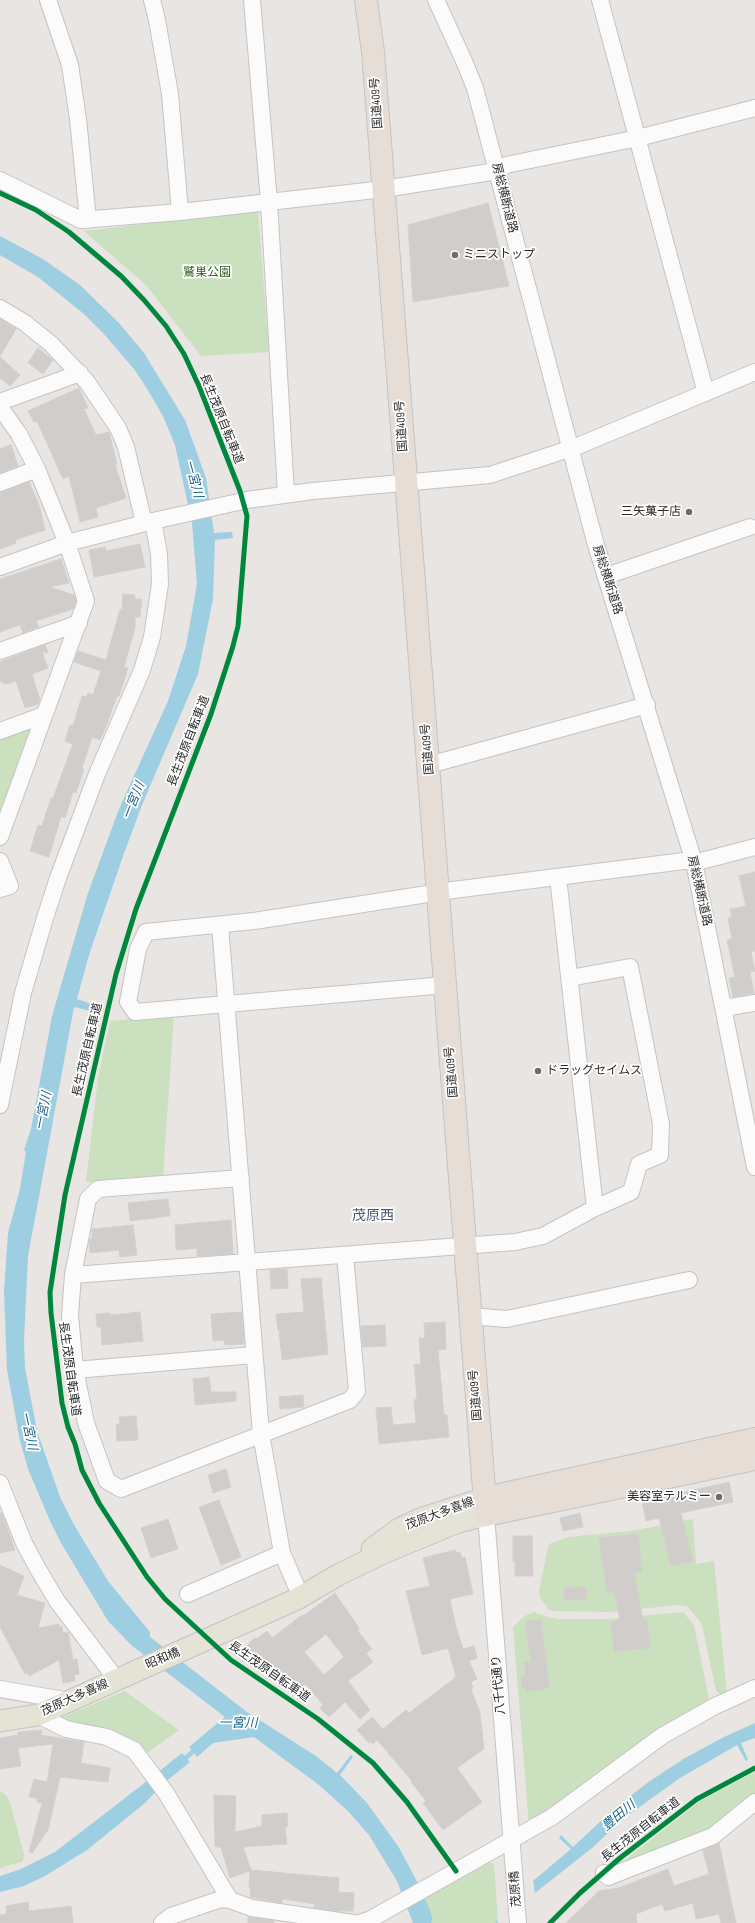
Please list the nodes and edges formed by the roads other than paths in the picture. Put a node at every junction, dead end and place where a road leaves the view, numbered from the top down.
1 (48, 0) edge
2 (152, 0) edge
3 (252, 0) edge
4 (366, 0) edge
5 (436, 0) edge
6 (600, 0) edge
7 (755, 108) edge
8 (638, 138) junction
9 (497, 171) junction
10 (0, 180) edge
11 (384, 189) junction
12 (269, 202) junction
13 (180, 212) junction
14 (88, 220) junction
15 (0, 308) edge
16 (755, 372) edge
17 (80, 373) junction
18 (706, 393) junction
19 (0, 402) edge
20 (0, 407) edge
21 (570, 449) junction
22 (37, 469) junction
23 (0, 483) edge
24 (407, 483) junction
25 (286, 494) junction
26 (149, 522) junction
27 (750, 527) dead end
28 (67, 543) junction
29 (0, 567) edge
30 (606, 576) junction
31 (79, 623) junction
32 (0, 651) edge
33 (646, 705) junction
34 (44, 715) junction
35 (0, 731) edge
36 (429, 765) junction
37 (0, 837) edge
38 (755, 847) edge
39 (0, 861) edge
40 (694, 862) junction
41 (558, 877) junction
42 (0, 889) edge
43 (438, 892) junction
44 (220, 925) junction
45 (570, 978) junction
46 (445, 985) junction
47 (755, 1003) edge
48 (227, 1004) junction
49 (724, 1008) junction
50 (0, 1105) edge
51 (755, 1167) edge
52 (240, 1178) junction
53 (595, 1208) junction
54 (466, 1245) junction
55 (346, 1255) junction
56 (247, 1263) junction
57 (73, 1275) junction
58 (689, 1280) dead end
59 (470, 1316) junction
60 (254, 1355) junction
61 (75, 1370) junction
62 (261, 1434) junction
63 (755, 1439) edge
64 (755, 1459) edge
65 (0, 1484) edge
66 (486, 1506) junction
67 (282, 1553) junction
68 (188, 1594) dead end
69 (301, 1597) junction
70 (202, 1643) joint
71 (121, 1678) junction
72 (755, 1688) edge
73 (0, 1690) edge
74 (70, 1701) junction
75 (38, 1715) junction
76 (0, 1721) edge
77 (755, 1802) edge
78 (513, 1847) junction
79 (604, 1872) dead end
80 (230, 1900) junction
81 (370, 1920) edge
82 (162, 1923) edge
83 (353, 1923) edge
84 (518, 1923) edge

1 - 14 street
2 - 13 street
3 - 12 street
4 - 11 highway, 国道409号
5 - 9 street, 房総横断道路
6 - 8 street
7 - 8 street
8 - 9 street
8 - 18 street
9 - 11 street
9 - 21 street, 房総横断道路
10 - 14 street
11 - 12 street
11 - 24 highway, 国道409号
12 - 13 street
12 - 25 street
13 - 14 street
15 - 17 street
16 - 18 street
17 - 19 street
17 - 26 street
18 - 21 street
20 - 22 street
21 - 24 street
21 - 30 street, 房総横断道路
22 - 23 street
22 - 28 street
24 - 25 street
24 - 36 highway, 国道409号
25 - 26 street
26 - 28 street
26 - 50 street
27 - 30 street
28 - 29 street
28 - 31 street
30 - 33 street, 房総横断道路
31 - 32 street
31 - 34 street
33 - 36 street
33 - 40 street, 房総横断道路
34 - 35 street
34 - 37 street
36 - 43 highway, 国道409号
38 - 40 street
39 - 42 street
40 - 41 street
40 - 49 street, 房総横断道路
41 - 43 street
41 - 45 street
43 - 44 street
43 - 46 highway, 国道409号
44 - 48 street
44 - 48 street
45 - 53 street
45 - 53 street
46 - 48 street
46 - 54 highway, 国道409号
47 - 49 street
48 - 52 street
49 - 51 street, 房総横断道路
52 - 56 street
52 - 57 street
53 - 54 street
54 - 55 street
54 - 59 highway, 国道409号
55 - 56 street
55 - 62 street
56 - 57 street
56 - 60 street
57 - 61 street
58 - 59 street
59 - 66 highway, 国道409号
60 - 61 street
60 - 62 street
61 - 62 street
62 - 67 street
63 - 66 highway
64 - 66 highway
65 - 71 street
66 - 69 main road, 茂原大多喜線
66 - 78 street, 八千代通り
67 - 68 street
67 - 69 street
69 - 70 main road, 茂原大多喜線
70 - 71 main road, 昭和橋
71 - 74 main road, 茂原大多喜線
72 - 78 street
73 - 74 street
74 - 75 main road, 茂原大多喜線
75 - 76 main road, 茂原大多喜線
75 - 80 street
77 - 79 street
78 - 81 street
78 - 84 street, 茂原橋
80 - 82 street
80 - 83 street

